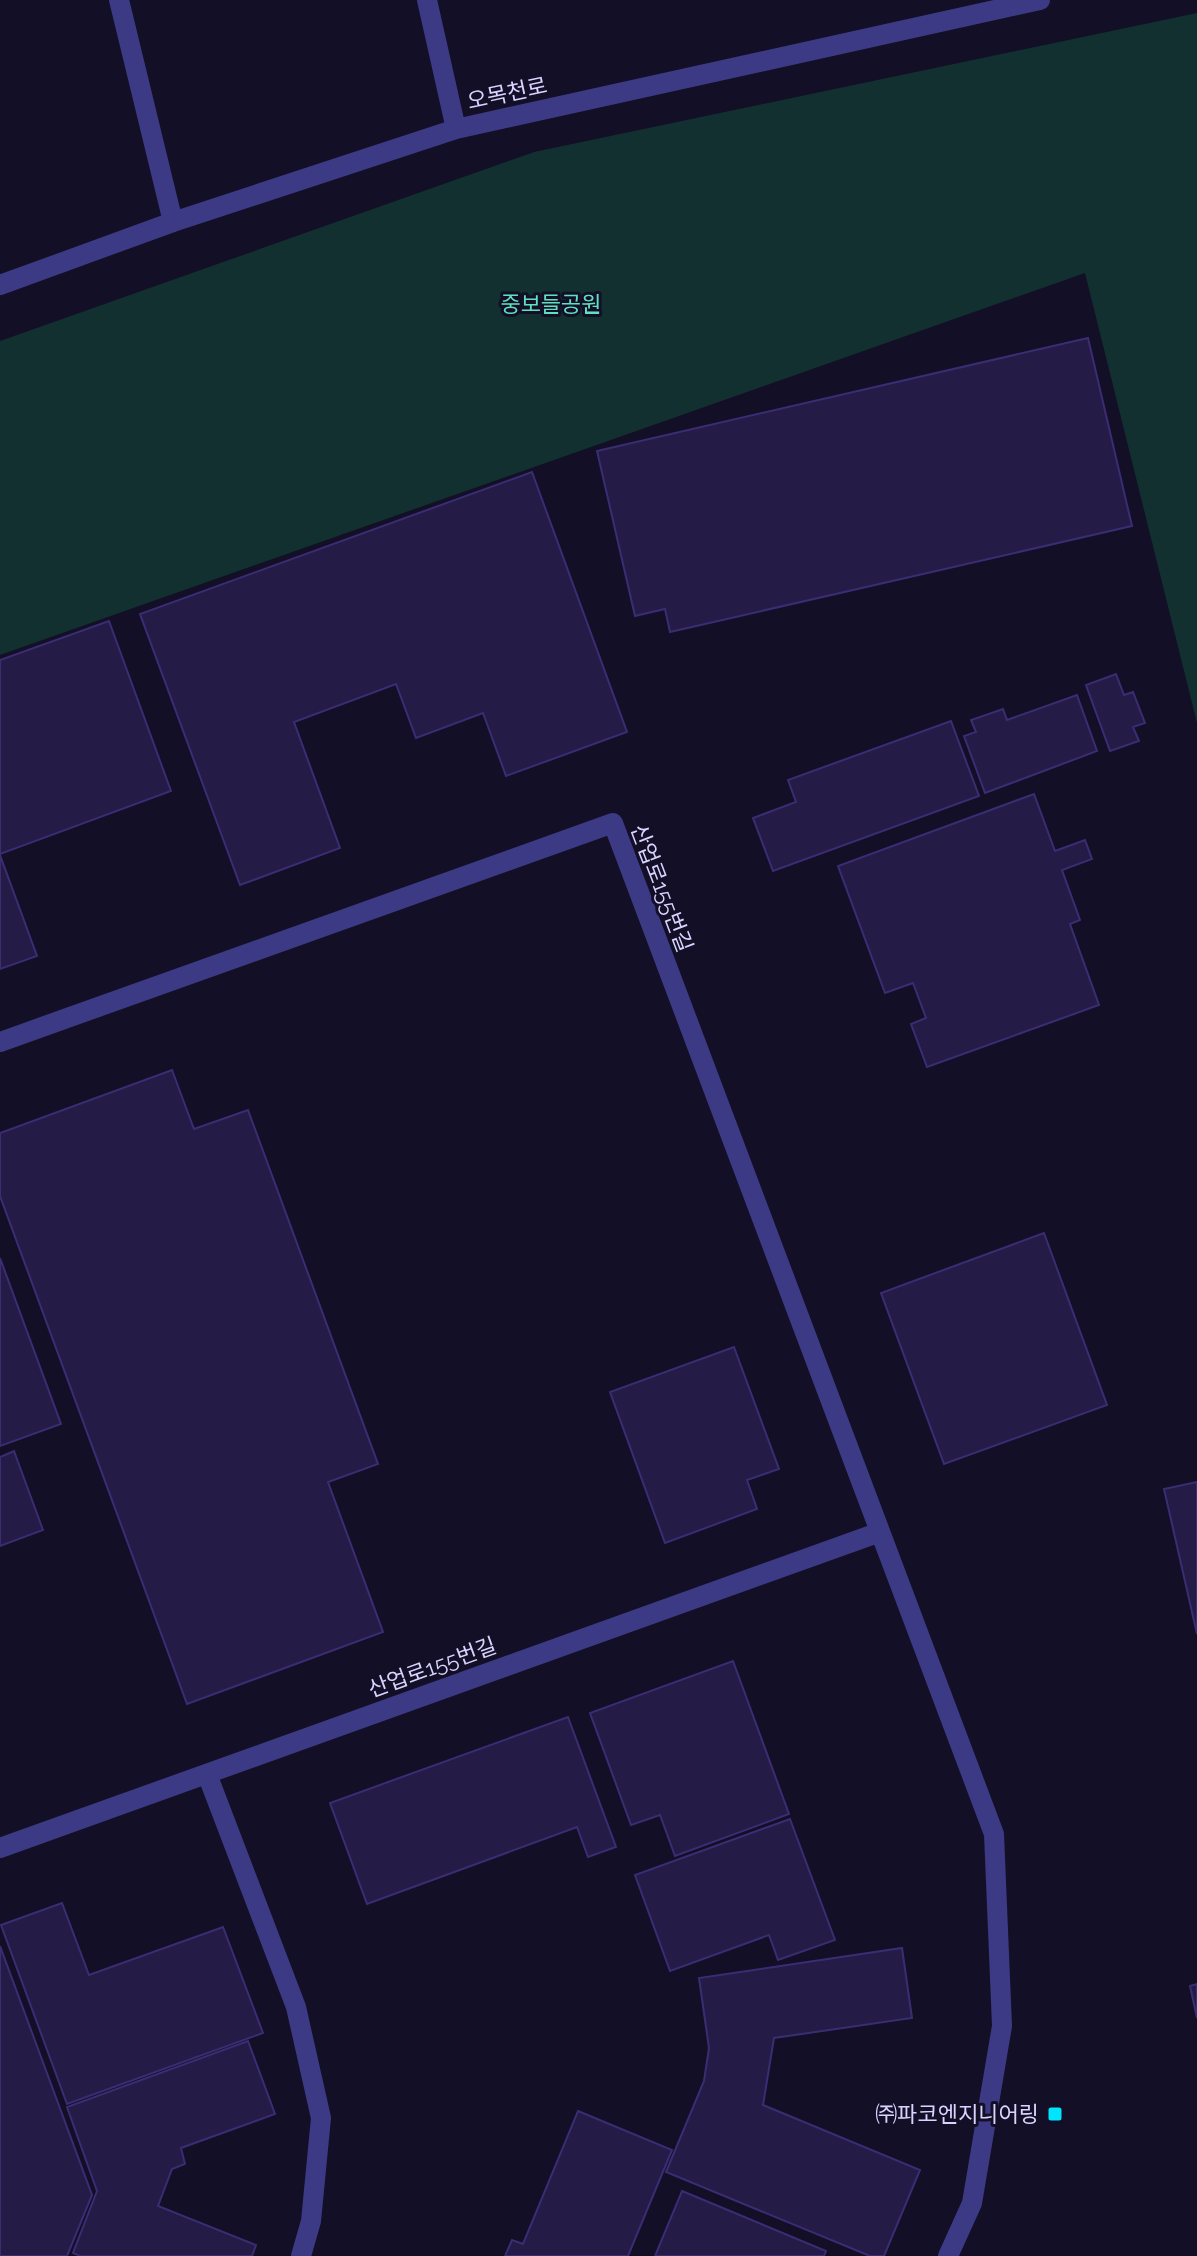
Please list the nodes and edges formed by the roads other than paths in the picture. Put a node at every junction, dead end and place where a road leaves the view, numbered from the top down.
1 (119, 0) edge
2 (427, 0) edge
3 (1040, 0) edge
4 (456, 129) junction
5 (173, 222) junction
6 (0, 285) edge
7 (0, 1042) edge
8 (880, 1532) junction
9 (207, 1774) junction
10 (0, 1848) edge
11 (301, 2256) edge
12 (948, 2256) edge

1 - 5 street
2 - 4 street
3 - 4 street, 오목천로
4 - 5 street, 오목천로
5 - 6 street, 오목천로
7 - 8 street, 산업로155번길
8 - 9 street, 산업로155번길
8 - 12 street, 산업로155번길
9 - 10 street, 산업로155번길
9 - 11 street

